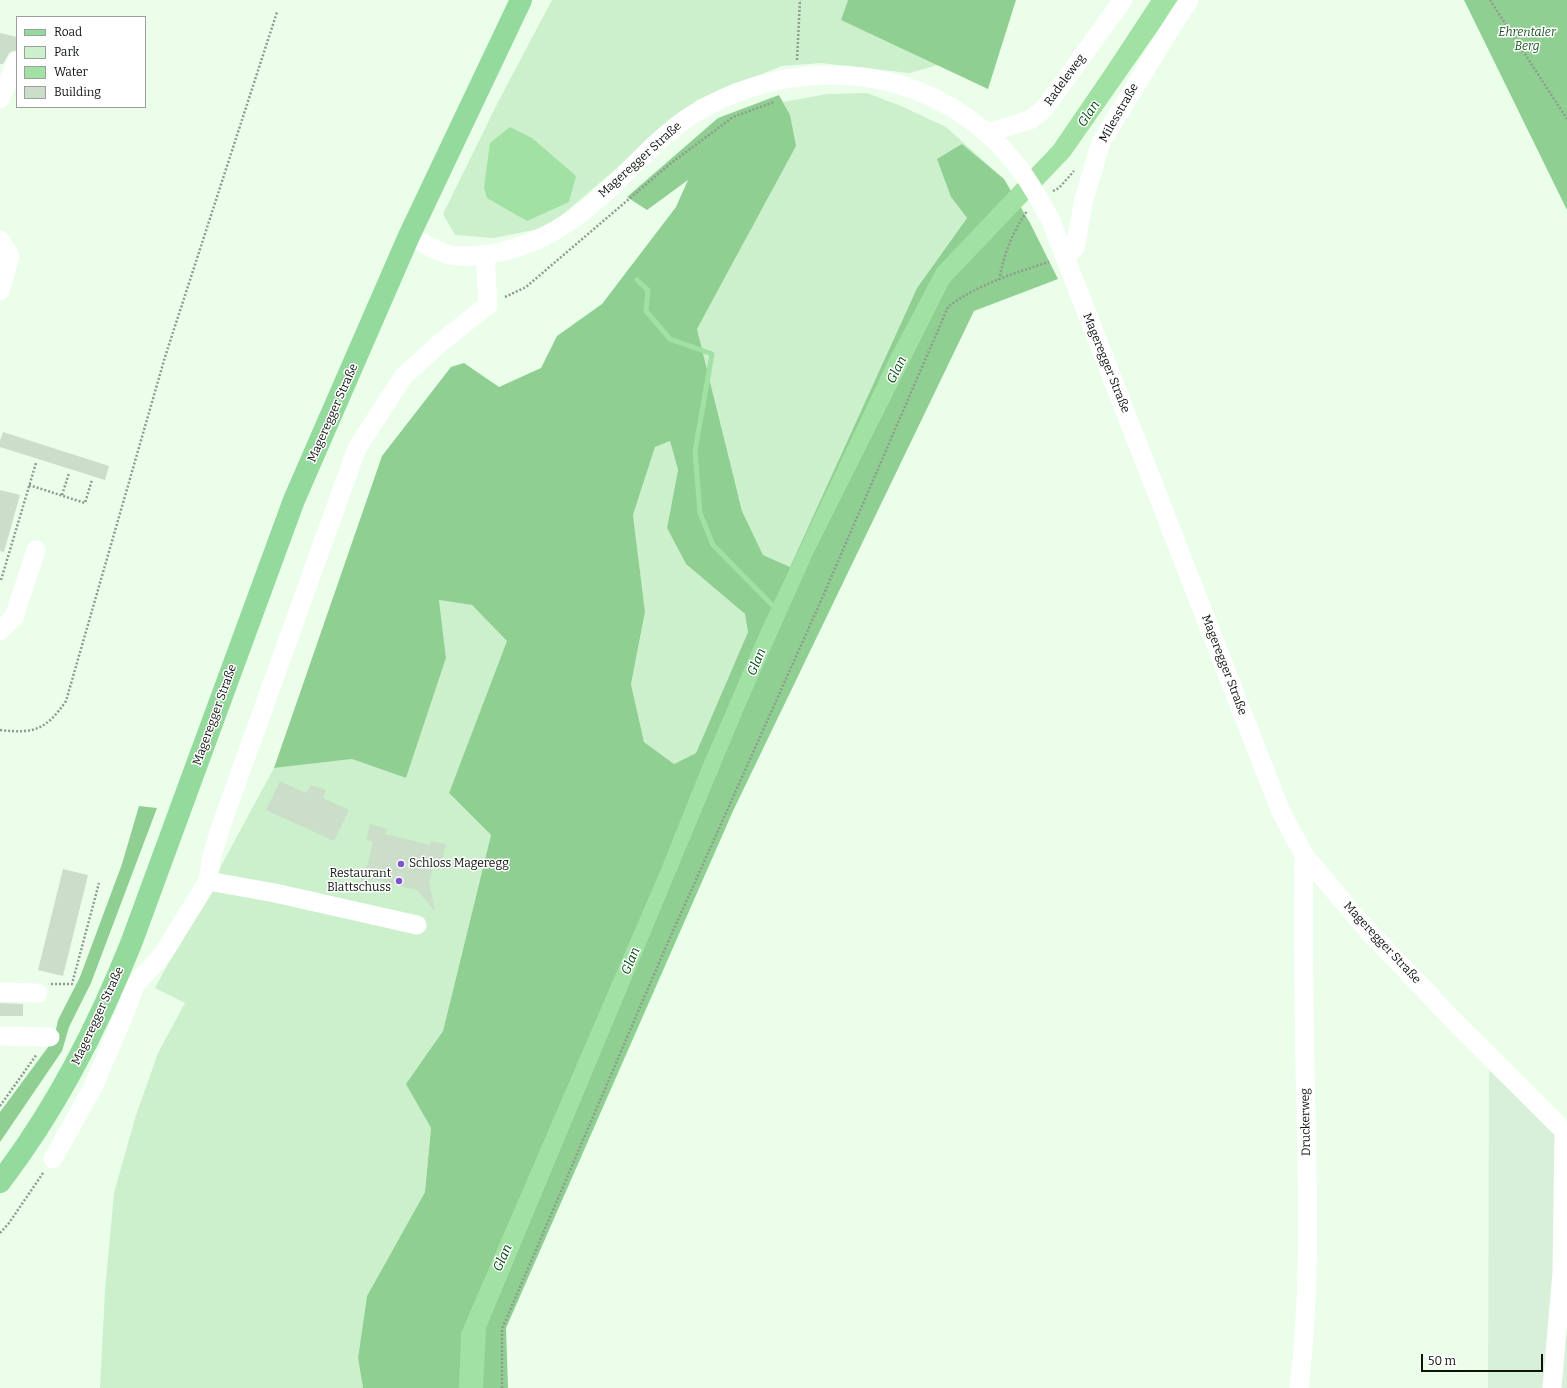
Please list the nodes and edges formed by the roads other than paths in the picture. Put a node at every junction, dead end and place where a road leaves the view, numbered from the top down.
1 (521, 0) edge
2 (1122, 0) edge
3 (1189, 0) edge
4 (16, 63) edge
5 (0, 99) edge
6 (987, 133) junction
7 (408, 236) junction
8 (0, 240) edge
9 (485, 255) junction
10 (1059, 258) junction
11 (0, 291) edge
12 (36, 550) dead end
13 (0, 631) edge
14 (1304, 855) junction
15 (208, 881) junction
16 (417, 925) dead end
17 (0, 992) edge
18 (38, 993) road end
19 (0, 1036) edge
20 (50, 1037) road end
21 (1565, 1133) edge
22 (53, 1159) road end
23 (0, 1182) edge
24 (1565, 1273) edge
25 (1298, 1388) edge
26 (1552, 1388) edge

1 - 7 main road, Mageregger Straße
2 - 6 street, Radeleweg
3 - 10 street, Milesstraße
4 - 5 street
6 - 9 street, Mageregger Straße
6 - 10 street, Mageregger Straße
7 - 9 street, Mageregger Straße
7 - 23 main road, Mageregger Straße
8 - 11 street
9 - 15 street
10 - 14 street, Mageregger Straße
12 - 13 street
14 - 21 street, Mageregger Straße
14 - 25 street, Druckerweg
15 - 16 street
15 - 22 street
17 - 18 street
19 - 20 street
21 - 24 street
24 - 26 street

